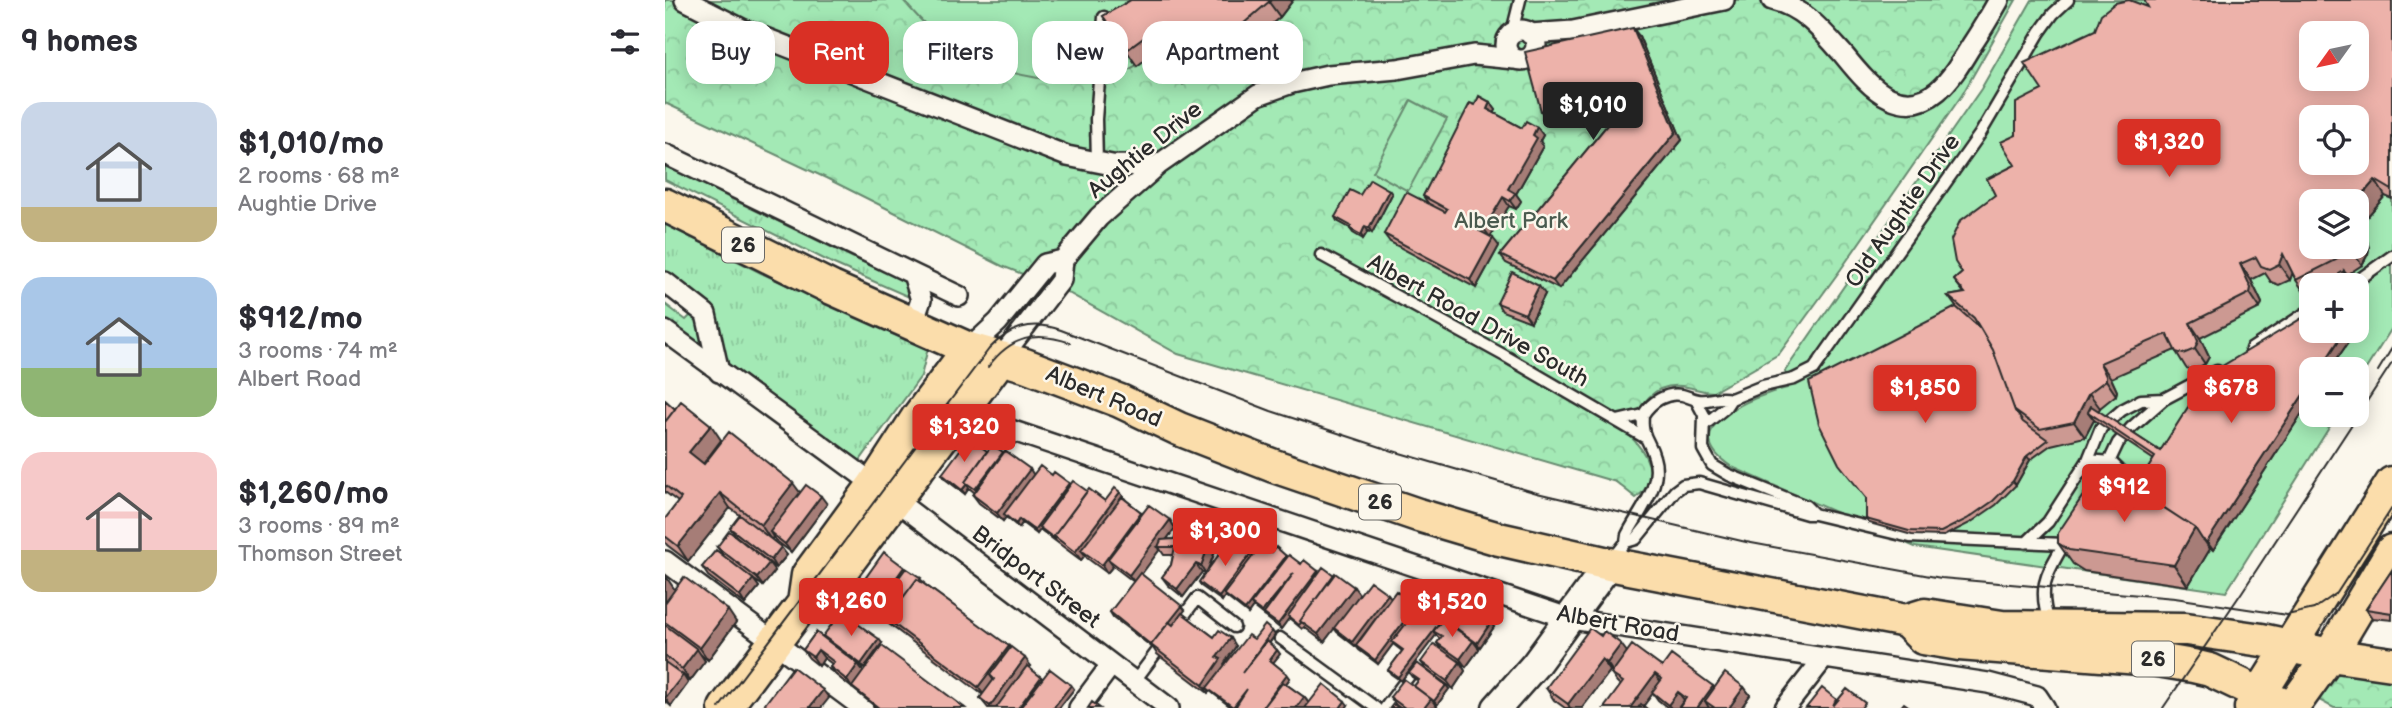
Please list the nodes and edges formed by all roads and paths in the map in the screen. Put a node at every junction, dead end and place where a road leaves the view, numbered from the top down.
1 (685, 0) edge
2 (1521, 0) edge
3 (1724, 0) edge
4 (1772, 0) edge
5 (1999, 0) edge
6 (2068, 0) edge
7 (1104, 18) edge
8 (1573, 31) junction
9 (1519, 34) junction
10 (1474, 55) junction
11 (1523, 57) junction
12 (665, 155) edge
13 (1097, 163) junction
14 (1156, 166) junction
15 (665, 205) edge
16 (1321, 256) dead end
17 (2392, 257) edge
18 (1063, 260) junction
19 (2369, 273) edge
20 (913, 274) junction
21 (665, 282) edge
22 (959, 296) dead end
23 (2299, 318) edge
24 (913, 323) junction
25 (665, 331) edge
26 (969, 349) junction
27 (2239, 357) edge
28 (1001, 358) junction
29 (2229, 363) edge
30 (719, 372) junction
31 (1731, 399) junction
32 (2164, 399) junction
33 (1696, 400) junction
34 (960, 413) junction
35 (1643, 415) junction
36 (1617, 421) junction
37 (1705, 425) junction
38 (1644, 437) junction
39 (2088, 460) junction
40 (2111, 462) junction
41 (2392, 483) edge
42 (884, 493) junction
43 (2093, 493) edge
44 (2143, 493) edge
45 (1814, 514) junction
46 (2070, 534) edge
47 (2026, 543) junction
48 (2064, 544) junction
49 (2392, 551) edge
50 (1617, 553) junction
51 (665, 561) edge
52 (1476, 586) junction
53 (1571, 619) junction
54 (1906, 621) junction
55 (1234, 626) dead end
56 (2050, 627) junction
57 (1280, 638) dead end
58 (776, 641) junction
59 (2288, 646) junction
60 (2330, 655) junction
61 (1824, 657) junction
62 (2392, 664) edge
63 (1111, 665) junction
64 (1134, 681) junction
65 (2255, 700) edge
66 (852, 705) edge
67 (725, 708) edge
68 (1079, 708) edge
69 (1168, 708) edge
70 (1376, 708) edge
71 (1385, 708) edge
72 (1497, 708) edge
73 (1785, 708) edge
74 (2045, 708) edge
75 (2291, 708) edge

1 - 13 street
2 - 9 lane
3 - 8 street, Aughtie Drive
4 - 5 street
6 - 31 lane, Old Aughtie Drive
7 - 13 lane
8 - 9 street, Aughtie Drive
8 - 11 street, Aughtie Drive
9 - 10 street, Aughtie Drive
9 - 11 street
9 - 11 street
10 - 11 street, Aughtie Drive
10 - 14 street, Aughtie Drive
12 - 20 street
13 - 14 street
14 - 18 street, Aughtie Drive
15 - 24 main road, Albert Road / 26
16 - 36 lane, Albert Road Drive South
17 - 19 lane
18 - 26 street, Aughtie Drive
18 - 28 street, Aughtie Drive
20 - 22 street
20 - 24 street
21 - 30 street
23 - 27 lane
24 - 26 main road, Albert Road / 26
25 - 30 street
26 - 28 main road, Albert Road / 26
26 - 42 main road
28 - 34 main road
28 - 50 main road, Albert Road / 26
29 - 32 lane
30 - 42 street
31 - 33 lane, Old Aughtie Drive
31 - 37 lane, Old Aughtie Drive
32 - 39 lane
32 - 40 lane
33 - 35 lane
33 - 37 lane
34 - 42 main road
34 - 52 street, Albert Road
35 - 36 lane
35 - 38 lane
36 - 38 lane, Albert Road Drive South
37 - 45 lane
38 - 50 lane
39 - 40 lane
39 - 47 lane
40 - 43 lane
40 - 44 lane
41 - 59 main road
42 - 58 main road
42 - 63 street, Bridport Street
45 - 47 lane
45 - 50 lane
46 - 48 lane
47 - 48 lane
48 - 56 lane
49 - 60 main road
50 - 53 street
50 - 54 main road, Albert Road / 26
51 - 58 street
52 - 53 street, Albert Road
52 - 71 lane
53 - 61 street, Albert Road
53 - 72 street
54 - 56 main road, Albert Road / 26
54 - 65 main road, Albert Road / 26
55 - 64 lane
56 - 59 main road, Albert Road / 26
57 - 70 lane
58 - 66 street
58 - 67 main road
59 - 60 main road, Albert Road / 26
59 - 65 main road
60 - 62 main road, 26
60 - 75 main road
61 - 73 street
61 - 74 street, Albert Road
63 - 64 street, Bridport Street
63 - 68 street
64 - 69 street, Bridport Street
65 - 75 main road, Albert Road / 26

